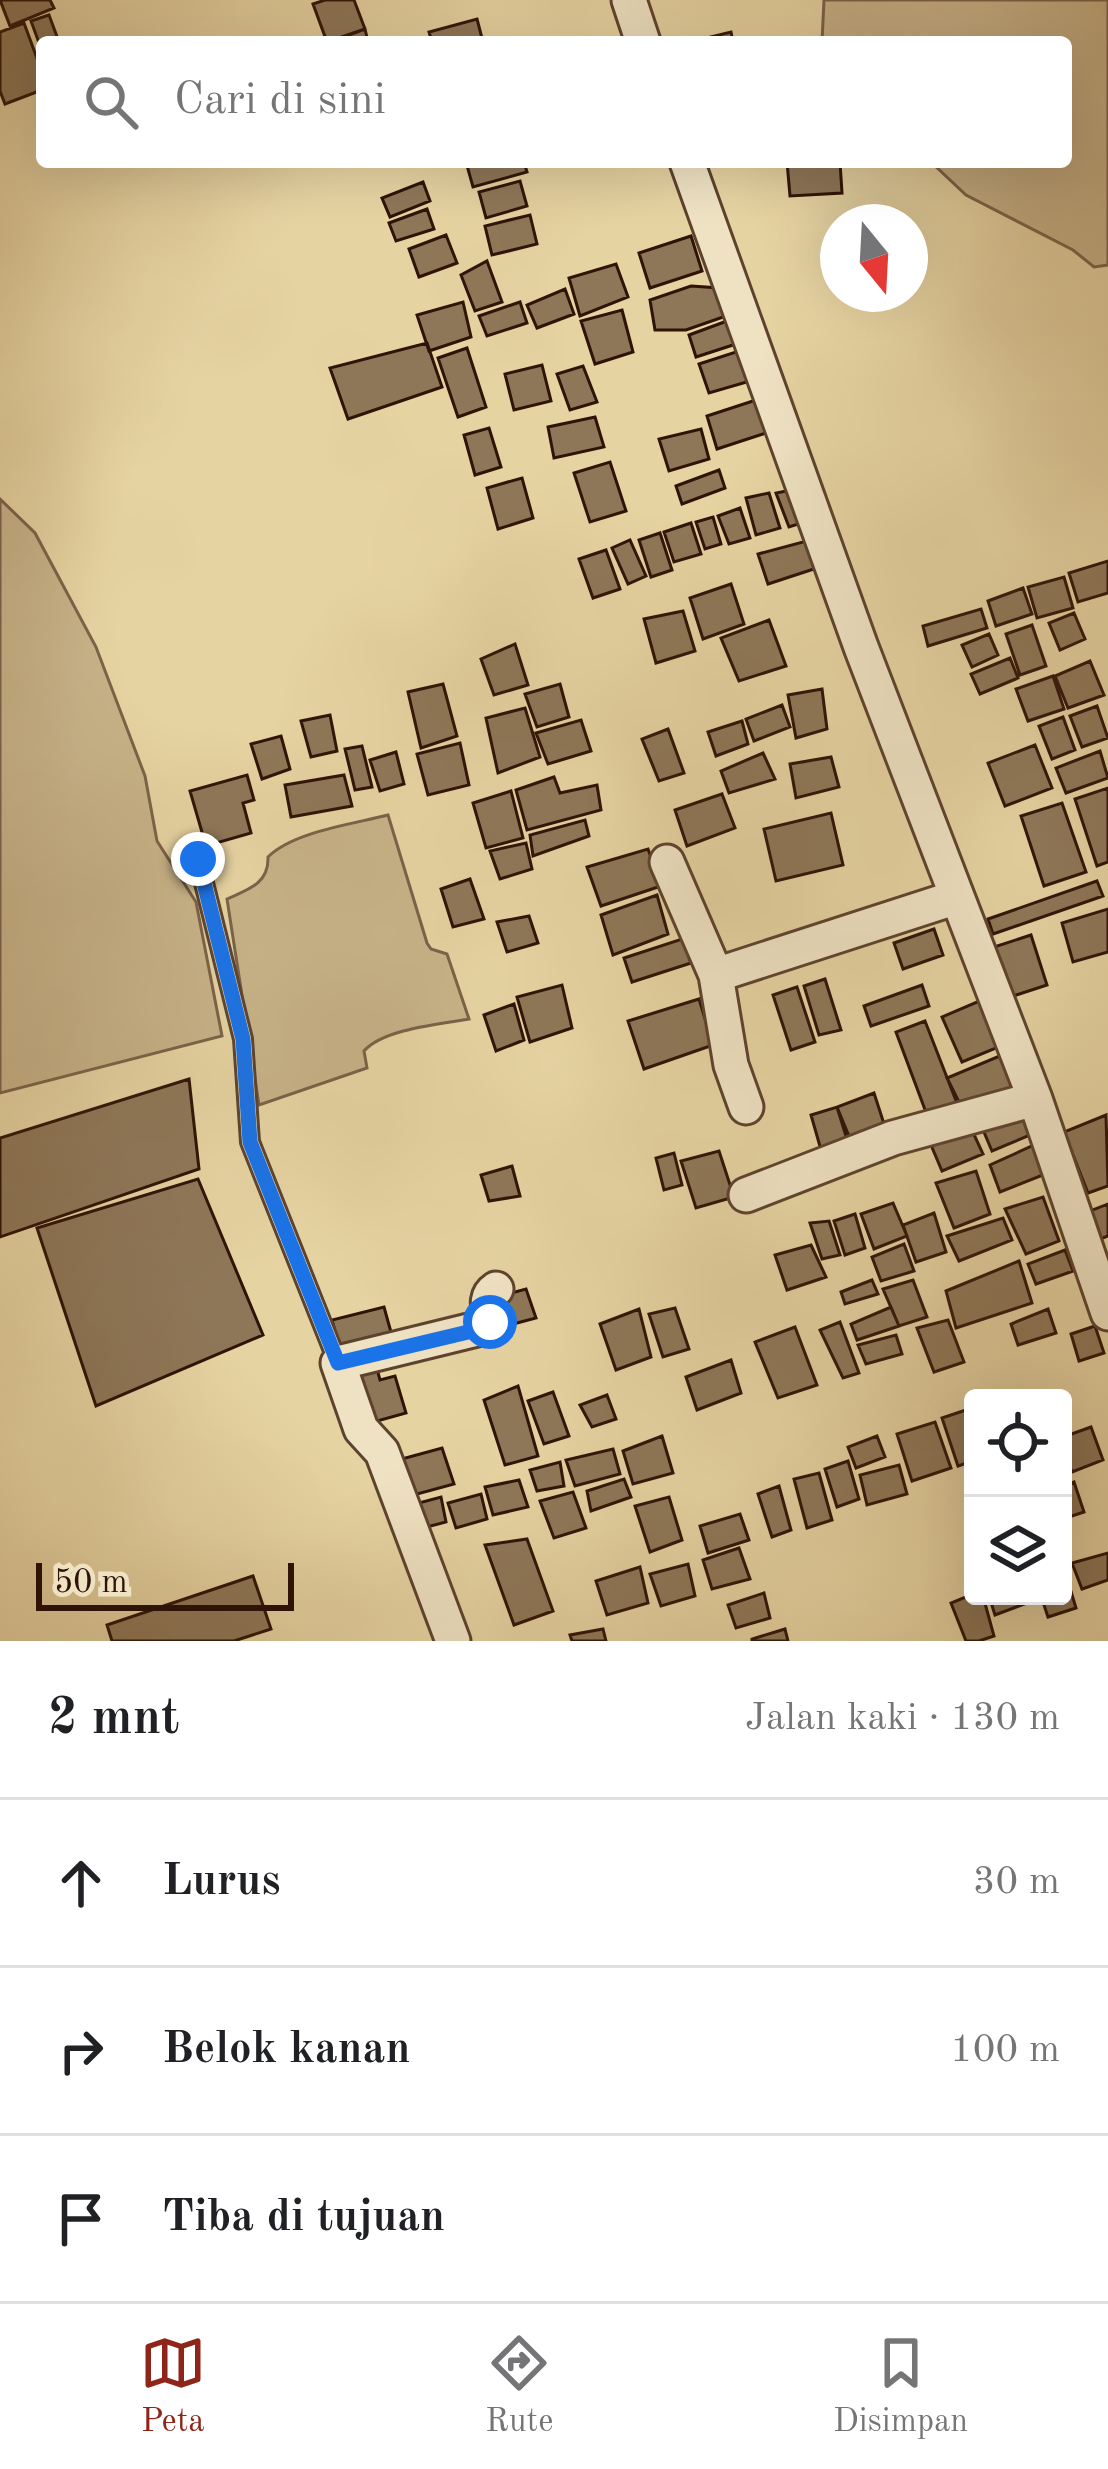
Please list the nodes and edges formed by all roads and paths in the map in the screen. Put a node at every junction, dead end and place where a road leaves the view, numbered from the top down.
1 (629, 0) edge
2 (641, 36) edge
3 (689, 168) edge
4 (198, 859) dead end
5 (667, 862) dead end
6 (957, 897) junction
7 (716, 975) junction
8 (1035, 1100) junction
9 (746, 1107) dead end
10 (746, 1195) dead end
11 (496, 1289) dead end
12 (1108, 1313) edge
13 (338, 1363) junction
14 (453, 1641) edge

1 - 2 street
3 - 6 street
4 - 13 lane
5 - 7 street
6 - 7 street
6 - 8 street
7 - 9 street
8 - 10 street
8 - 12 street
11 - 13 street
13 - 14 street

